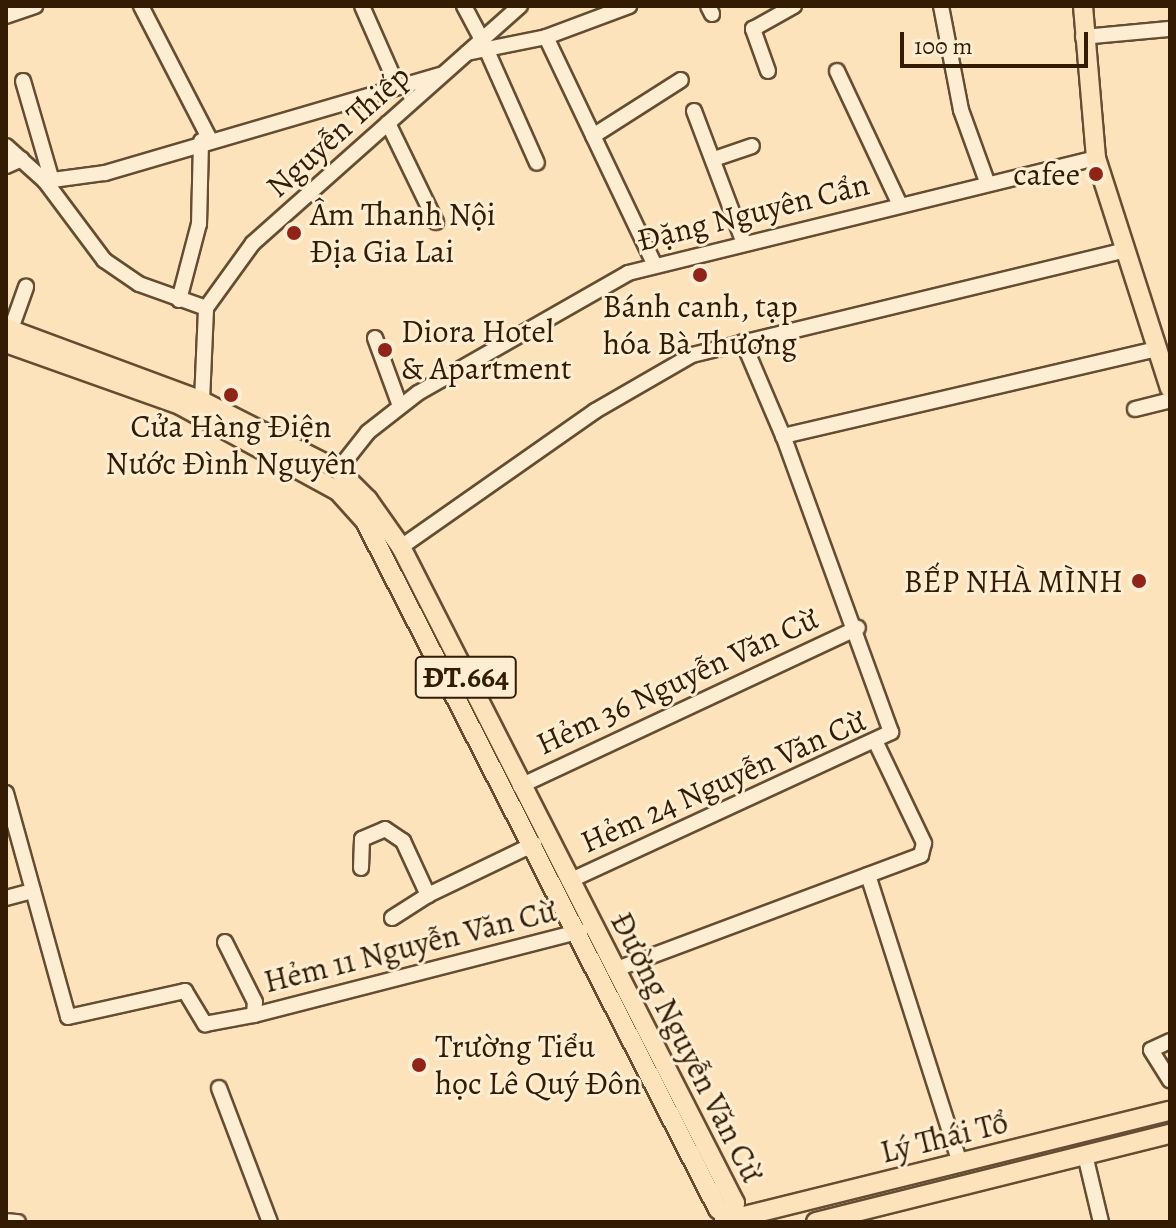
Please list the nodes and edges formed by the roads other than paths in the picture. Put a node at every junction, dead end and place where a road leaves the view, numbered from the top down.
1 (35, 6) edge
2 (141, 6) edge
3 (362, 6) edge
4 (464, 6) edge
5 (520, 6) edge
6 (629, 6) edge
7 (794, 6) edge
8 (941, 6) edge
9 (1083, 6) edge
10 (6, 16) edge
11 (1170, 29) edge
12 (546, 37) junction
13 (1083, 37) junction
14 (485, 47) junction
15 (768, 71) dead end
16 (837, 71) dead end
17 (441, 75) junction
18 (681, 80) dead end
19 (23, 81) dead end
20 (396, 83) junction
21 (694, 111) dead end
22 (388, 123) junction
23 (593, 136) junction
24 (205, 139) junction
25 (6, 146) edge
26 (752, 146) dead end
27 (1096, 158) junction
28 (22, 159) junction
29 (714, 159) junction
30 (537, 163) dead end
31 (6, 166) edge
32 (48, 181) junction
33 (987, 182) junction
34 (899, 203) junction
35 (436, 222) dead end
36 (743, 241) junction
37 (1126, 250) junction
38 (654, 263) junction
39 (26, 287) dead end
40 (179, 300) junction
41 (206, 308) junction
42 (8, 333) edge
43 (375, 338) dead end
44 (743, 342) junction
45 (1158, 349) junction
46 (1170, 388) edge
47 (1170, 400) edge
48 (202, 401) junction
49 (400, 406) junction
50 (1135, 409) dead end
51 (783, 436) junction
52 (338, 470) junction
53 (401, 547) junction
54 (858, 628) junction
55 (435, 633) junction
56 (876, 743) junction
57 (520, 786) junction
58 (6, 793) edge
59 (534, 844) junction
60 (361, 868) dead end
61 (868, 875) junction
62 (569, 881) junction
63 (33, 891) junction
64 (428, 895) junction
65 (6, 898) edge
66 (392, 918) dead end
67 (586, 928) junction
68 (225, 942) dead end
69 (614, 970) junction
70 (254, 1015) junction
71 (1170, 1041) edge
72 (1170, 1081) edge
73 (219, 1088) dead end
74 (1170, 1111) edge
75 (1170, 1134) edge
76 (1085, 1155) junction
77 (960, 1164) junction
78 (6, 1221) edge
79 (729, 1221) edge
80 (18, 1222) edge
81 (270, 1222) edge
82 (816, 1222) edge
83 (1101, 1222) edge

1 - 10 street
2 - 24 street
3 - 20 street
4 - 14 street
5 - 14 street, Nguyễn Thiếp
6 - 12 street
7 - 15 street
8 - 33 street
9 - 13 main road
11 - 13 street
12 - 14 street
12 - 23 street
13 - 27 main road
14 - 17 street, Nguyễn Thiếp
14 - 30 street
16 - 34 street
17 - 20 street
17 - 22 street, Nguyễn Thiếp
18 - 23 street
19 - 32 street
20 - 24 street
21 - 29 street
22 - 35 street
22 - 41 street, Nguyễn Thiếp
23 - 38 street
24 - 32 street
24 - 40 street
25 - 28 street
26 - 29 street
27 - 33 street, Đặng Nguyên Cẩn
27 - 37 main road
28 - 31 street
28 - 32 street
29 - 36 street
32 - 40 street
33 - 34 street, Đặng Nguyên Cẩn
34 - 36 street, Đặng Nguyên Cẩn
36 - 38 street, Đặng Nguyên Cẩn
37 - 44 street
37 - 45 main road
38 - 49 street, Đặng Nguyên Cẩn
39 - 42 street
40 - 41 street
41 - 48 street
42 - 48 main road, Đường Nguyễn Văn Cừ / ĐT.664
42 - 55 main road, Đường Nguyễn Văn Cừ / ĐT.664
43 - 49 street
44 - 51 street
44 - 53 street
45 - 46 main road
45 - 51 street
47 - 50 street
48 - 52 main road, Đường Nguyễn Văn Cừ / ĐT.664
49 - 52 street, Đặng Nguyên Cẩn
51 - 54 street
52 - 53 main road, Đường Nguyễn Văn Cừ / ĐT.664
53 - 55 main road, Đường Nguyễn Văn Cừ / ĐT.664
54 - 56 street, Hẻm 24 Nguyễn Văn Cừ
54 - 57 street, Hẻm 36 Nguyễn Văn Cừ
55 - 57 main road, Đường Nguyễn Văn Cừ / ĐT.664
55 - 59 main road, Đường Nguyễn Văn Cừ / ĐT.664
56 - 61 street
56 - 62 street, Hẻm 24 Nguyễn Văn Cừ
57 - 62 main road, Đường Nguyễn Văn Cừ / ĐT.664
58 - 63 street
59 - 64 street
59 - 67 main road, Đường Nguyễn Văn Cừ / ĐT.664
60 - 64 street
61 - 69 street
61 - 77 street
62 - 67 main road, Đường Nguyễn Văn Cừ / ĐT.664
63 - 65 street
63 - 70 street, Hẻm 11 Nguyễn Văn Cừ
64 - 66 street
67 - 69 main road, Đường Nguyễn Văn Cừ / ĐT.664
67 - 70 street, Hẻm 11 Nguyễn Văn Cừ
67 - 79 main road, Đường Nguyễn Văn Cừ / ĐT.664
68 - 70 street
69 - 79 main road, Đường Nguyễn Văn Cừ / ĐT.664
71 - 72 street
73 - 81 street
74 - 77 main road, Lý Thái Tổ
75 - 76 main road, Lý Thái Tổ
76 - 82 main road, Lý Thái Tổ
76 - 83 street
77 - 79 main road, Lý Thái Tổ
78 - 80 street

